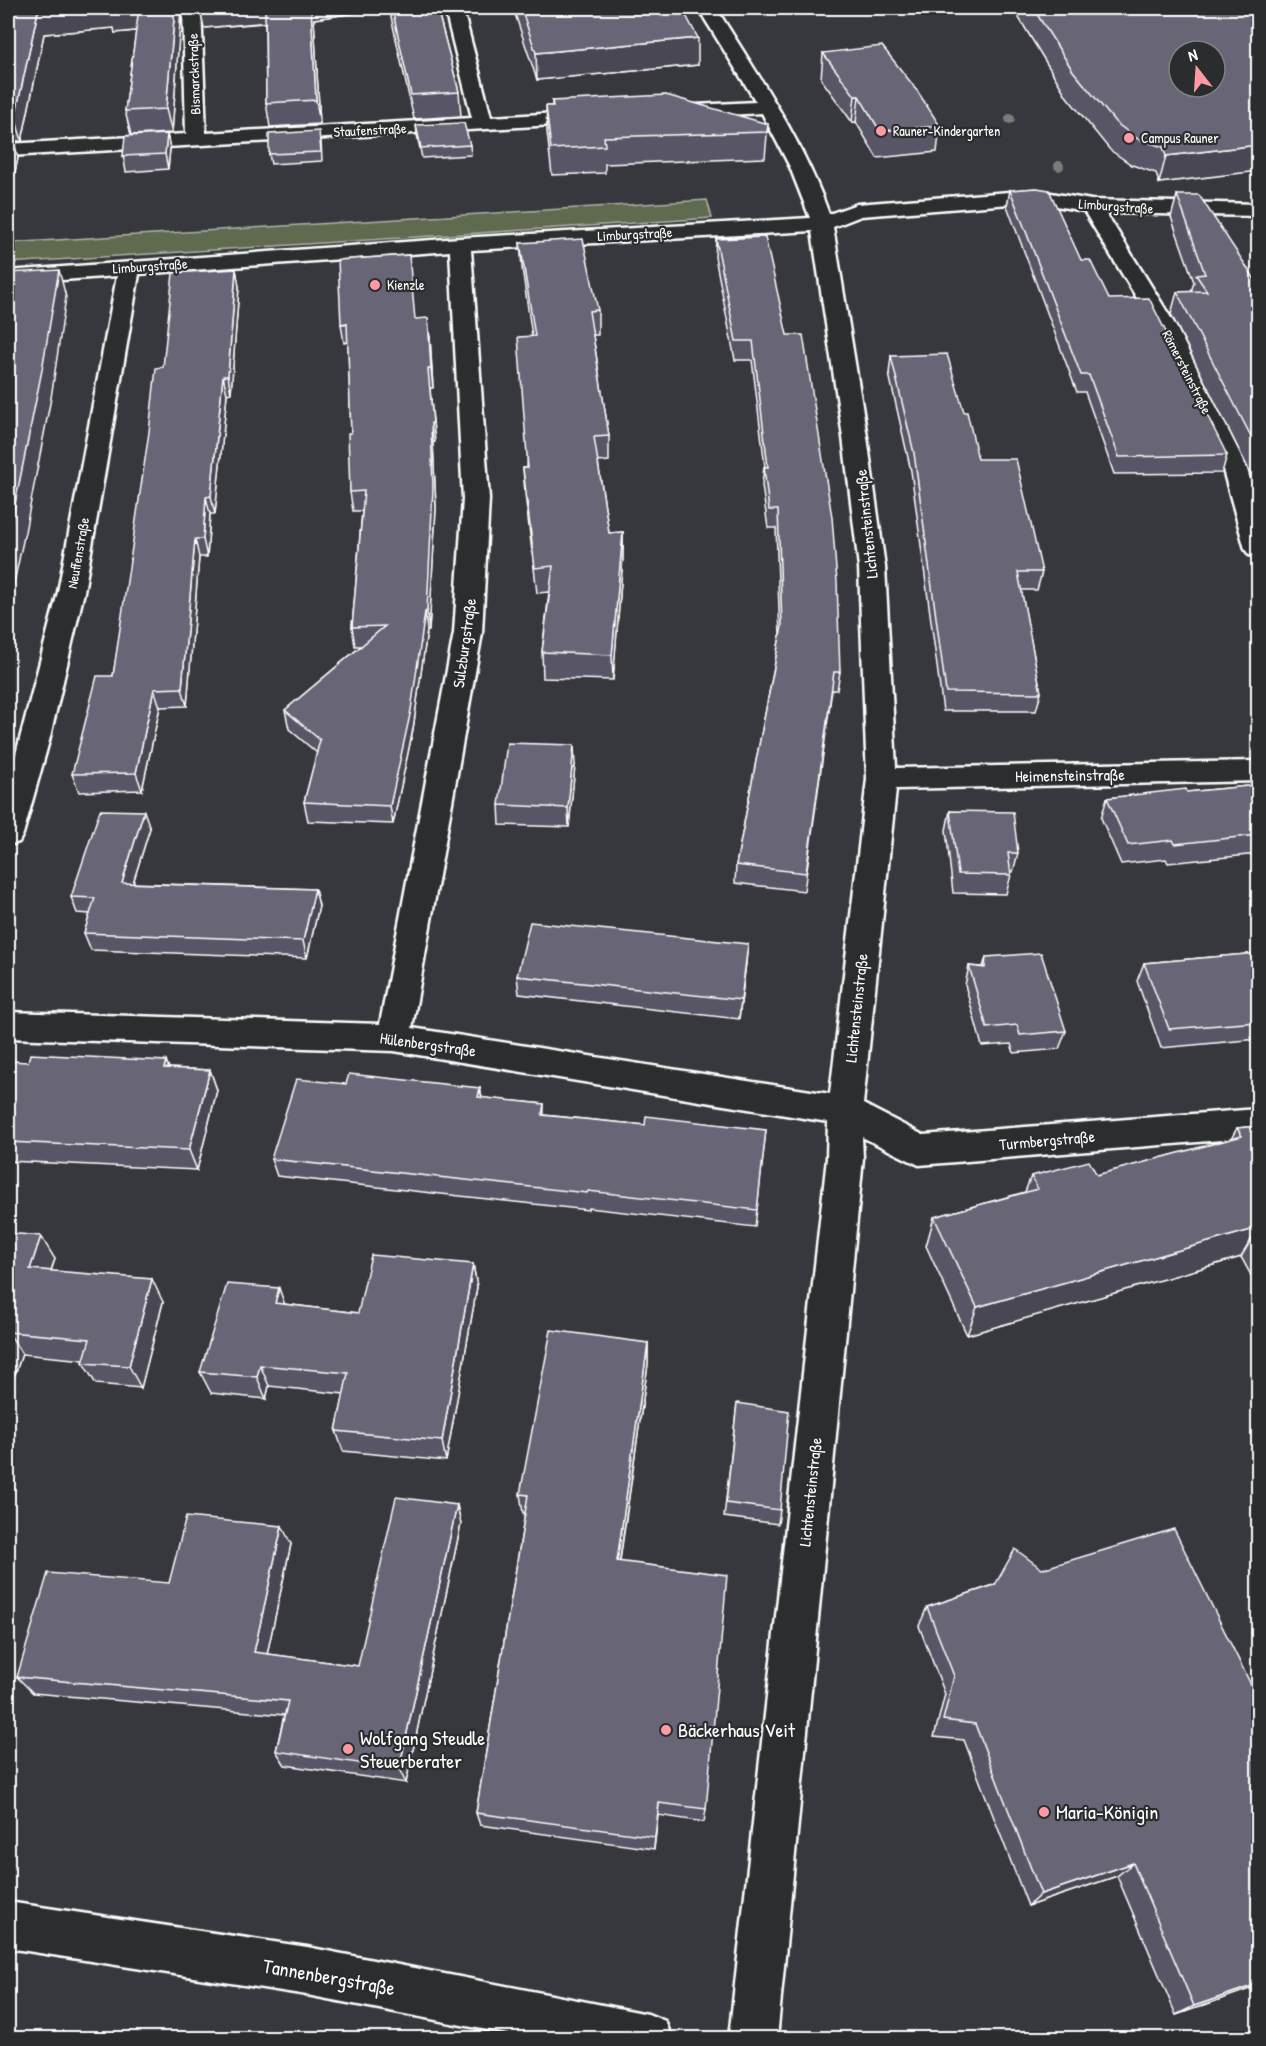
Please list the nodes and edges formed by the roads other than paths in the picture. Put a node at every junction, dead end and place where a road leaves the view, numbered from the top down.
1 (192, 8) edge
2 (450, 8) edge
3 (707, 8) edge
4 (769, 107) junction
5 (662, 113) edge
6 (614, 116) edge
7 (483, 123) junction
8 (196, 141) junction
9 (8, 150) edge
10 (1091, 206) junction
11 (1258, 210) edge
12 (822, 224) junction
13 (460, 244) junction
14 (129, 268) junction
15 (8, 277) edge
16 (1246, 465) edge
17 (1258, 549) edge
18 (1258, 771) edge
19 (882, 779) junction
20 (8, 834) edge
21 (8, 1025) edge
22 (394, 1038) junction
23 (845, 1111) junction
24 (1258, 1123) edge
25 (8, 1925) edge
26 (648, 2038) edge
27 (753, 2038) edge

1 - 8 street, Bismarckstraße
2 - 7 street
3 - 4 street, Lichtensteinstraße
4 - 5 street
4 - 12 street, Lichtensteinstraße
6 - 7 street, Staufenstraße
7 - 8 street, Staufenstraße
8 - 9 street, Staufenstraße
10 - 11 street, Limburgstraße
10 - 12 street, Limburgstraße
10 - 16 street, Römersteinstraße
12 - 13 street, Limburgstraße
12 - 19 street, Lichtensteinstraße
13 - 14 street, Limburgstraße
13 - 22 street, Sulzburgstraße
14 - 15 street, Limburgstraße
14 - 20 street, Neuffenstraße
16 - 17 street, Römersteinstraße
18 - 19 street, Heimensteinstraße
19 - 23 street, Lichtensteinstraße
21 - 22 street, Hülenbergstraße
22 - 23 street, Hülenbergstraße
23 - 24 street, Turmbergstraße
23 - 27 street, Lichtensteinstraße
25 - 26 street, Tannenbergstraße

